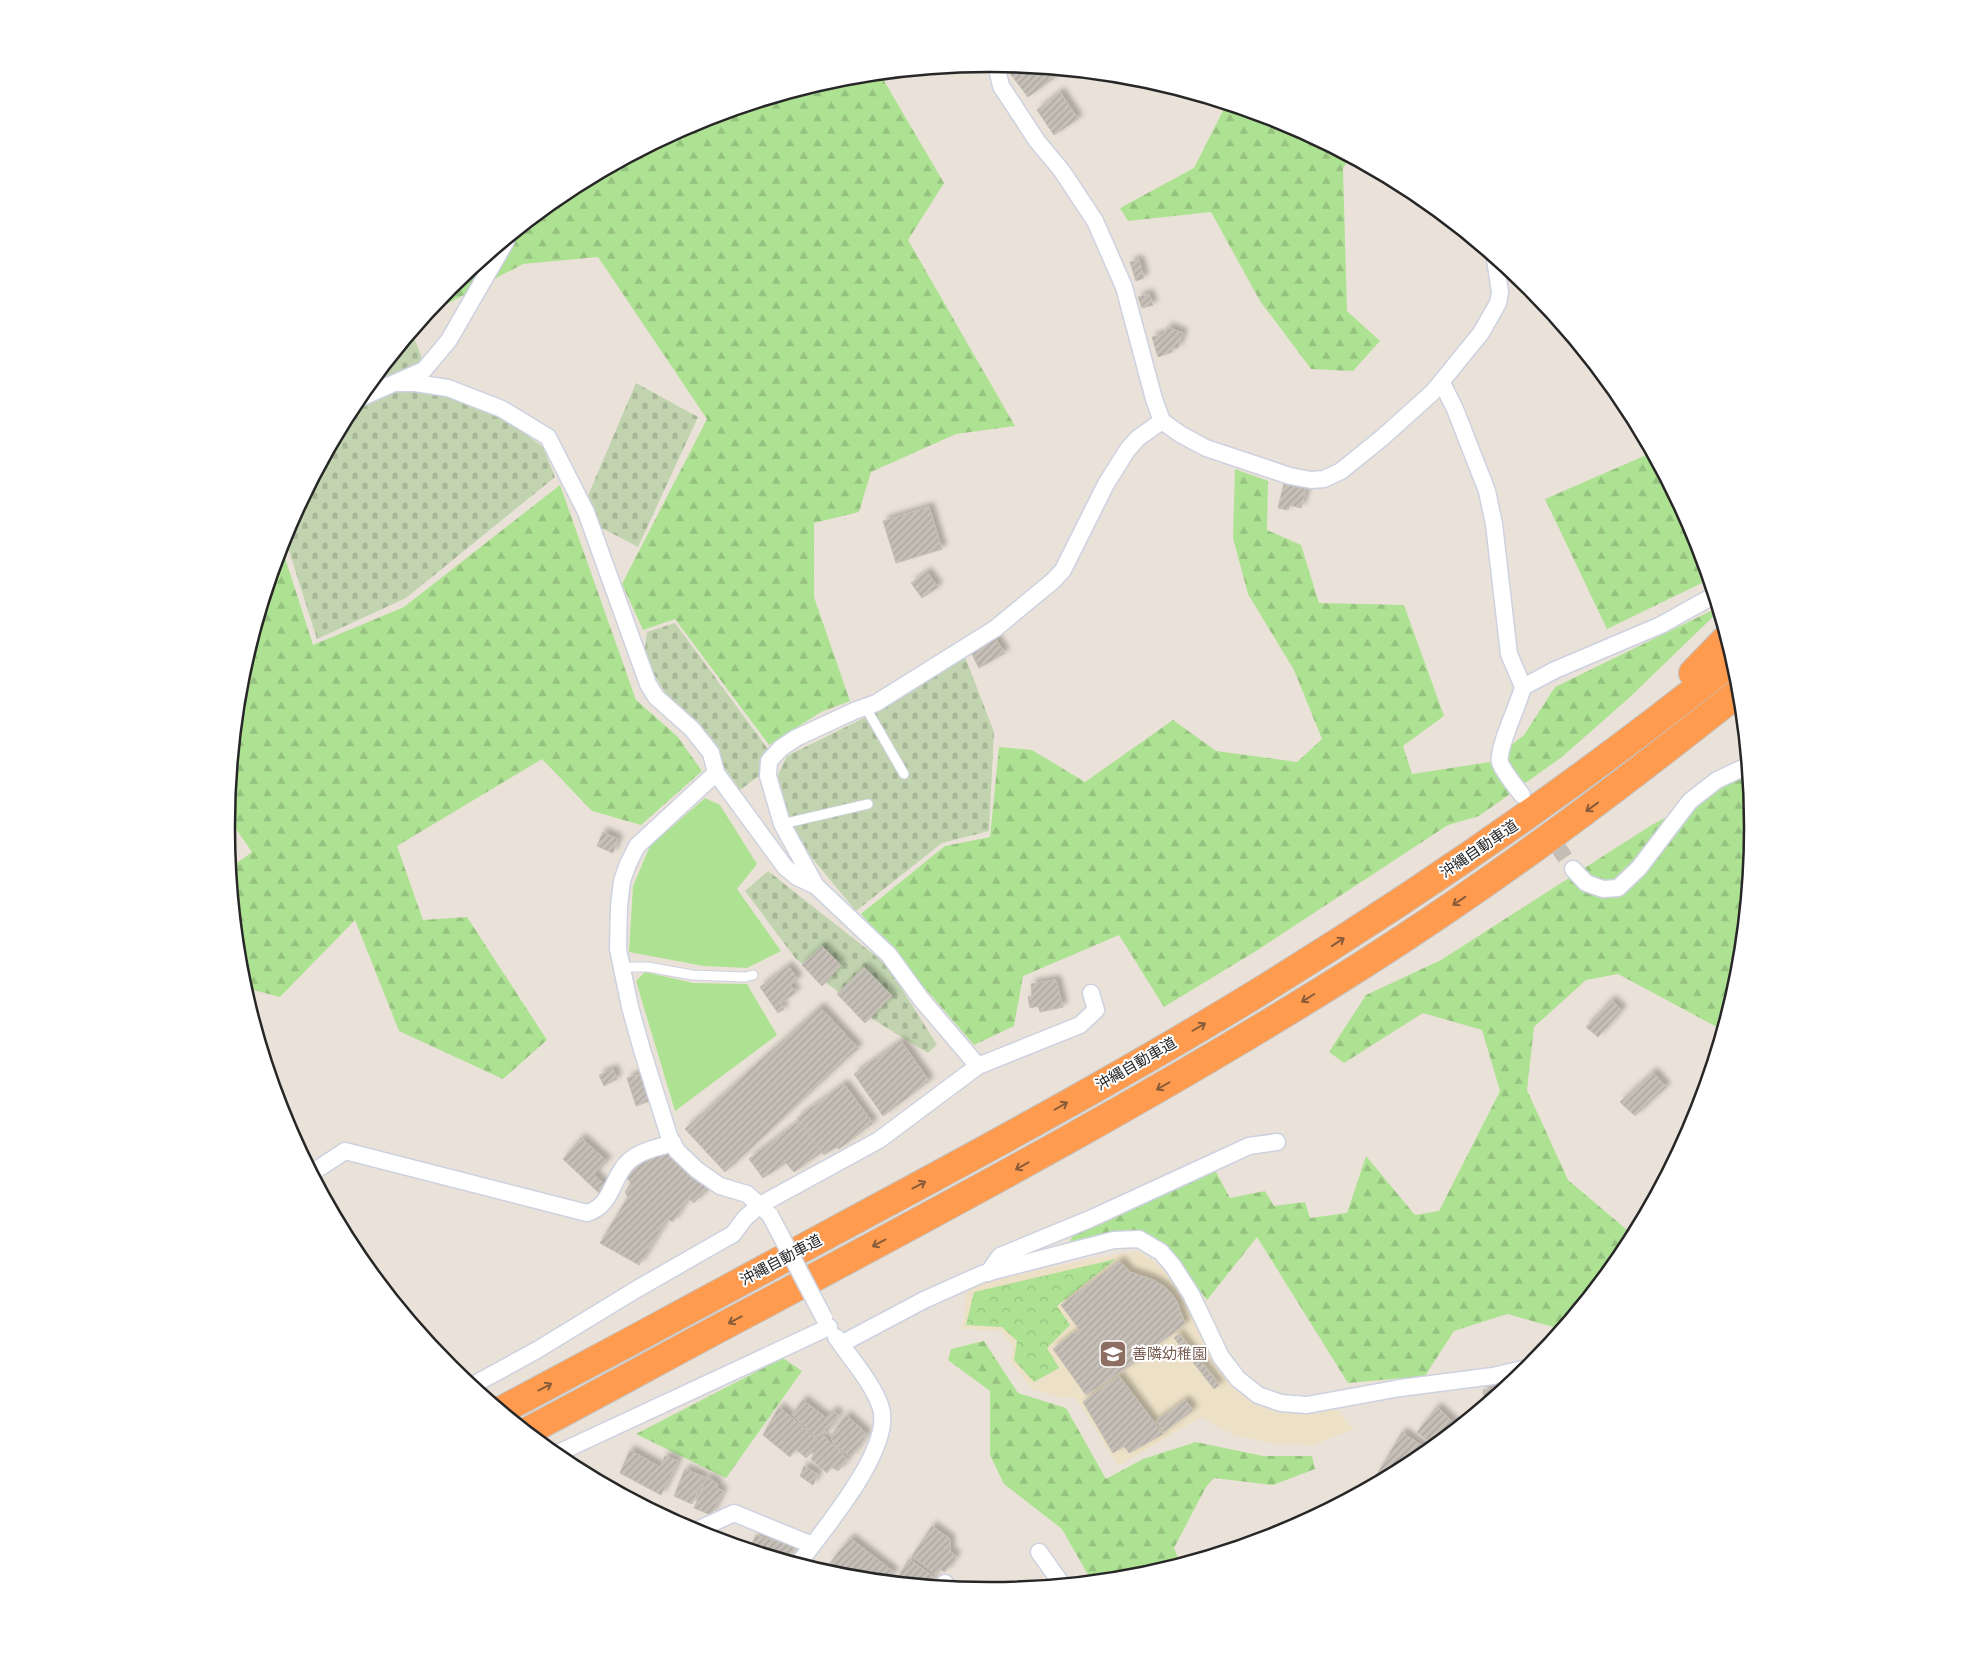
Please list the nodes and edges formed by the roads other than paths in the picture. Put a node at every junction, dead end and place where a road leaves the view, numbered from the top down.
1 (998, 72) edge
2 (498, 255) edge
3 (1496, 268) edge
4 (397, 383) junction
5 (1442, 383) junction
6 (373, 393) edge
7 (1162, 421) junction
8 (1708, 599) edge
9 (1721, 644) edge
10 (1726, 665) edge
11 (1523, 686) junction
12 (1733, 698) edge
13 (866, 708) junction
14 (1736, 716) edge
15 (1628, 741) junction
16 (1741, 769) edge
17 (716, 773) junction
18 (904, 774) dead end
19 (1631, 778) junction
20 (1522, 795) tunnel mouth
21 (868, 804) dead end
22 (782, 824) junction
23 (1573, 869) tunnel mouth
24 (816, 886) junction
25 (620, 967) junction
26 (753, 975) dead end
27 (1091, 993) dead end
28 (978, 1066) junction
29 (1277, 1142) dead end
30 (673, 1144) junction
31 (317, 1169) edge
32 (765, 1210) junction
33 (988, 1273) junction
34 (826, 1322) junction
35 (841, 1344) junction
36 (1511, 1372) edge
37 (479, 1382) edge
38 (507, 1407) edge
39 (533, 1428) edge
40 (564, 1450) edge
41 (706, 1526) edge
42 (812, 1545) junction
43 (1039, 1552) dead end
44 (803, 1558) edge
45 (1058, 1578) edge

1 - 7 street
2 - 4 street
3 - 5 street
4 - 6 street
4 - 17 street
5 - 7 street
5 - 11 street
7 - 13 street
8 - 11 street
9 - 15 highway
10 - 15 highway, 沖縄自動車道
11 - 20 street
12 - 19 highway, 沖縄自動車道
13 - 18 lane
13 - 22 street
14 - 19 highway
38 -> 15 highway, 沖縄自動車道
16 - 23 street
17 - 24 street
17 - 25 street
19 -> 39 highway, 沖縄自動車道
21 - 22 lane
22 - 24 street
24 - 28 street
25 - 26 lane
25 - 30 street
27 - 28 street
28 - 32 street
29 - 33 street
30 - 31 street
30 - 32 street
32 - 34 street, bridge
32 - 37 street
33 - 35 street
33 - 36 street
34 - 35 street
34 - 40 street
35 - 42 street
41 - 42 street
42 - 44 street
43 - 45 street

